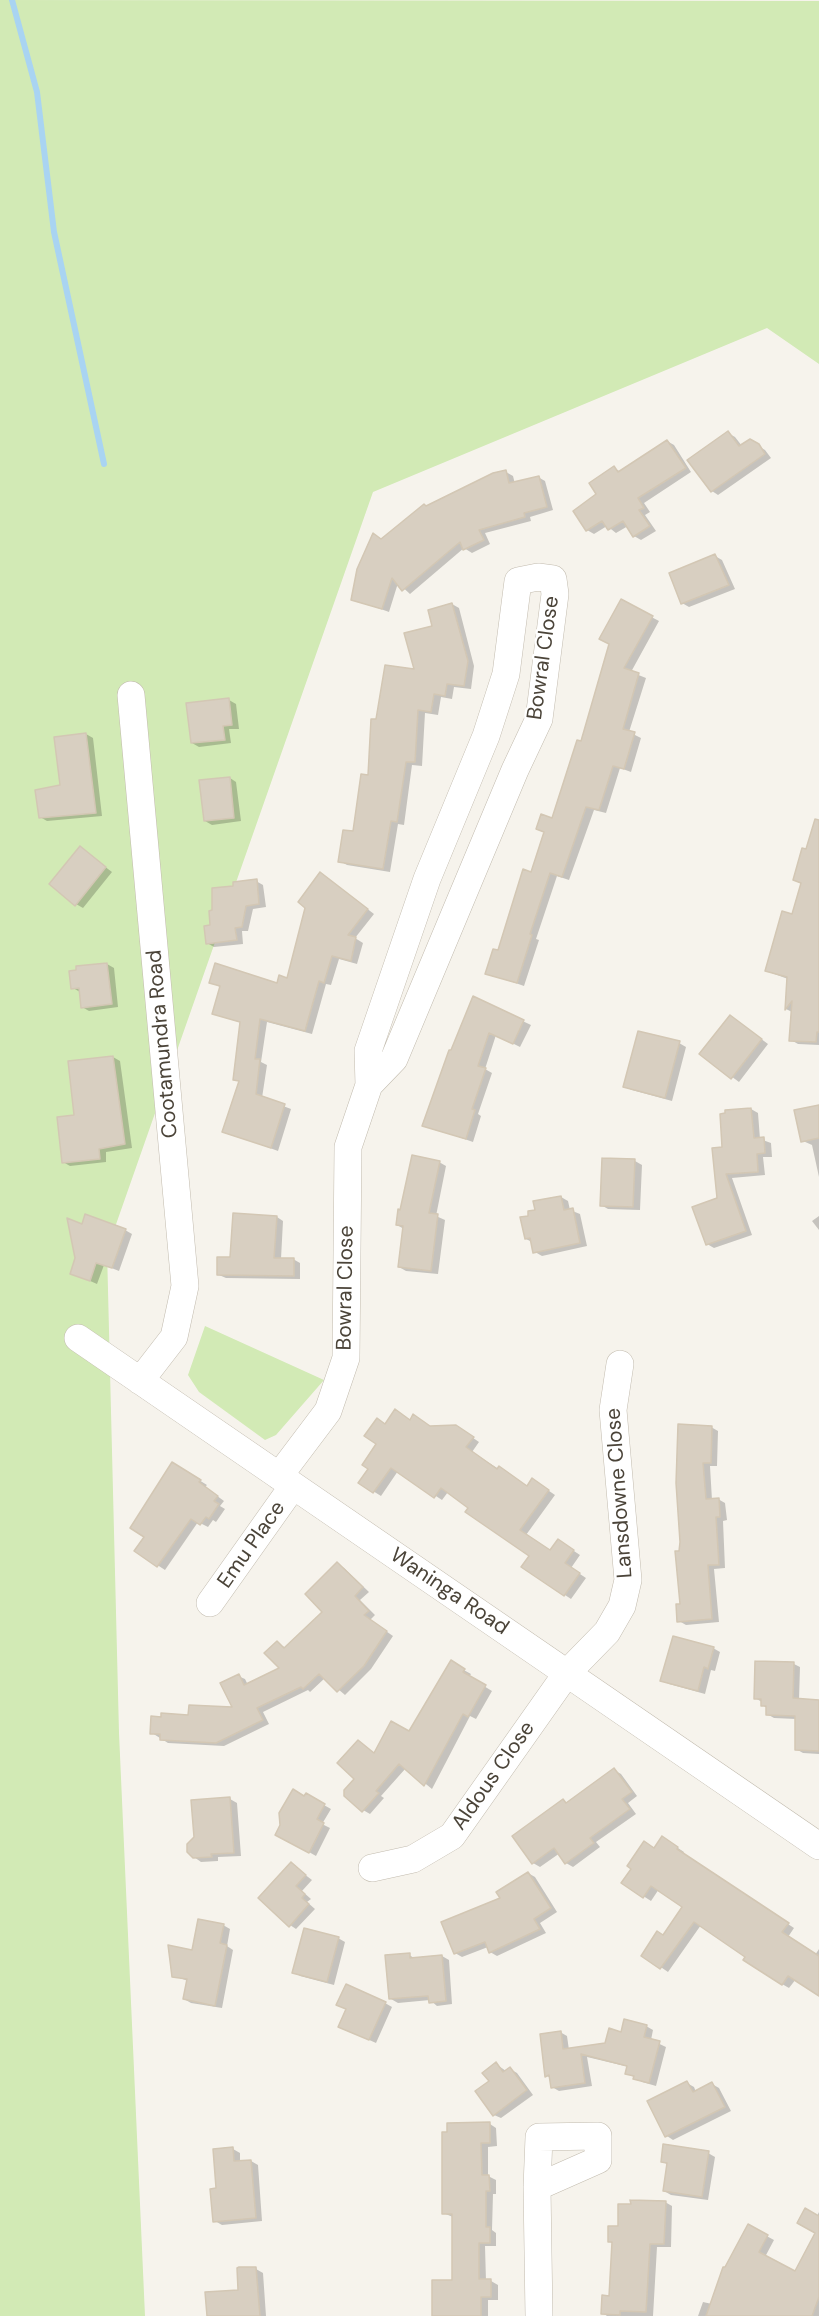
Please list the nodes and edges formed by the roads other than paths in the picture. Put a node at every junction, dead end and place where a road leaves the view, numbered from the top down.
1 (131, 695) dead end
2 (369, 1085) junction
3 (78, 1338) dead end
4 (620, 1364) dead end
5 (140, 1381) junction
6 (286, 1481) junction
7 (210, 1603) dead end
8 (567, 1673) junction
9 (819, 1846) edge
10 (372, 1869) dead end
11 (537, 2187) dead end
12 (539, 2316) edge

1 - 5 street, Cootamundra Road
2 - 2 street, Bowral Close
2 - 6 street, Bowral Close
3 - 5 street, Waninga Road
4 - 8 street, Lansdowne Close
5 - 6 street, Waninga Road
6 - 7 street, Emu Place
6 - 8 street, Waninga Road
8 - 9 street, Waninga Road
8 - 10 street, Aldous Close
11 - 12 street

